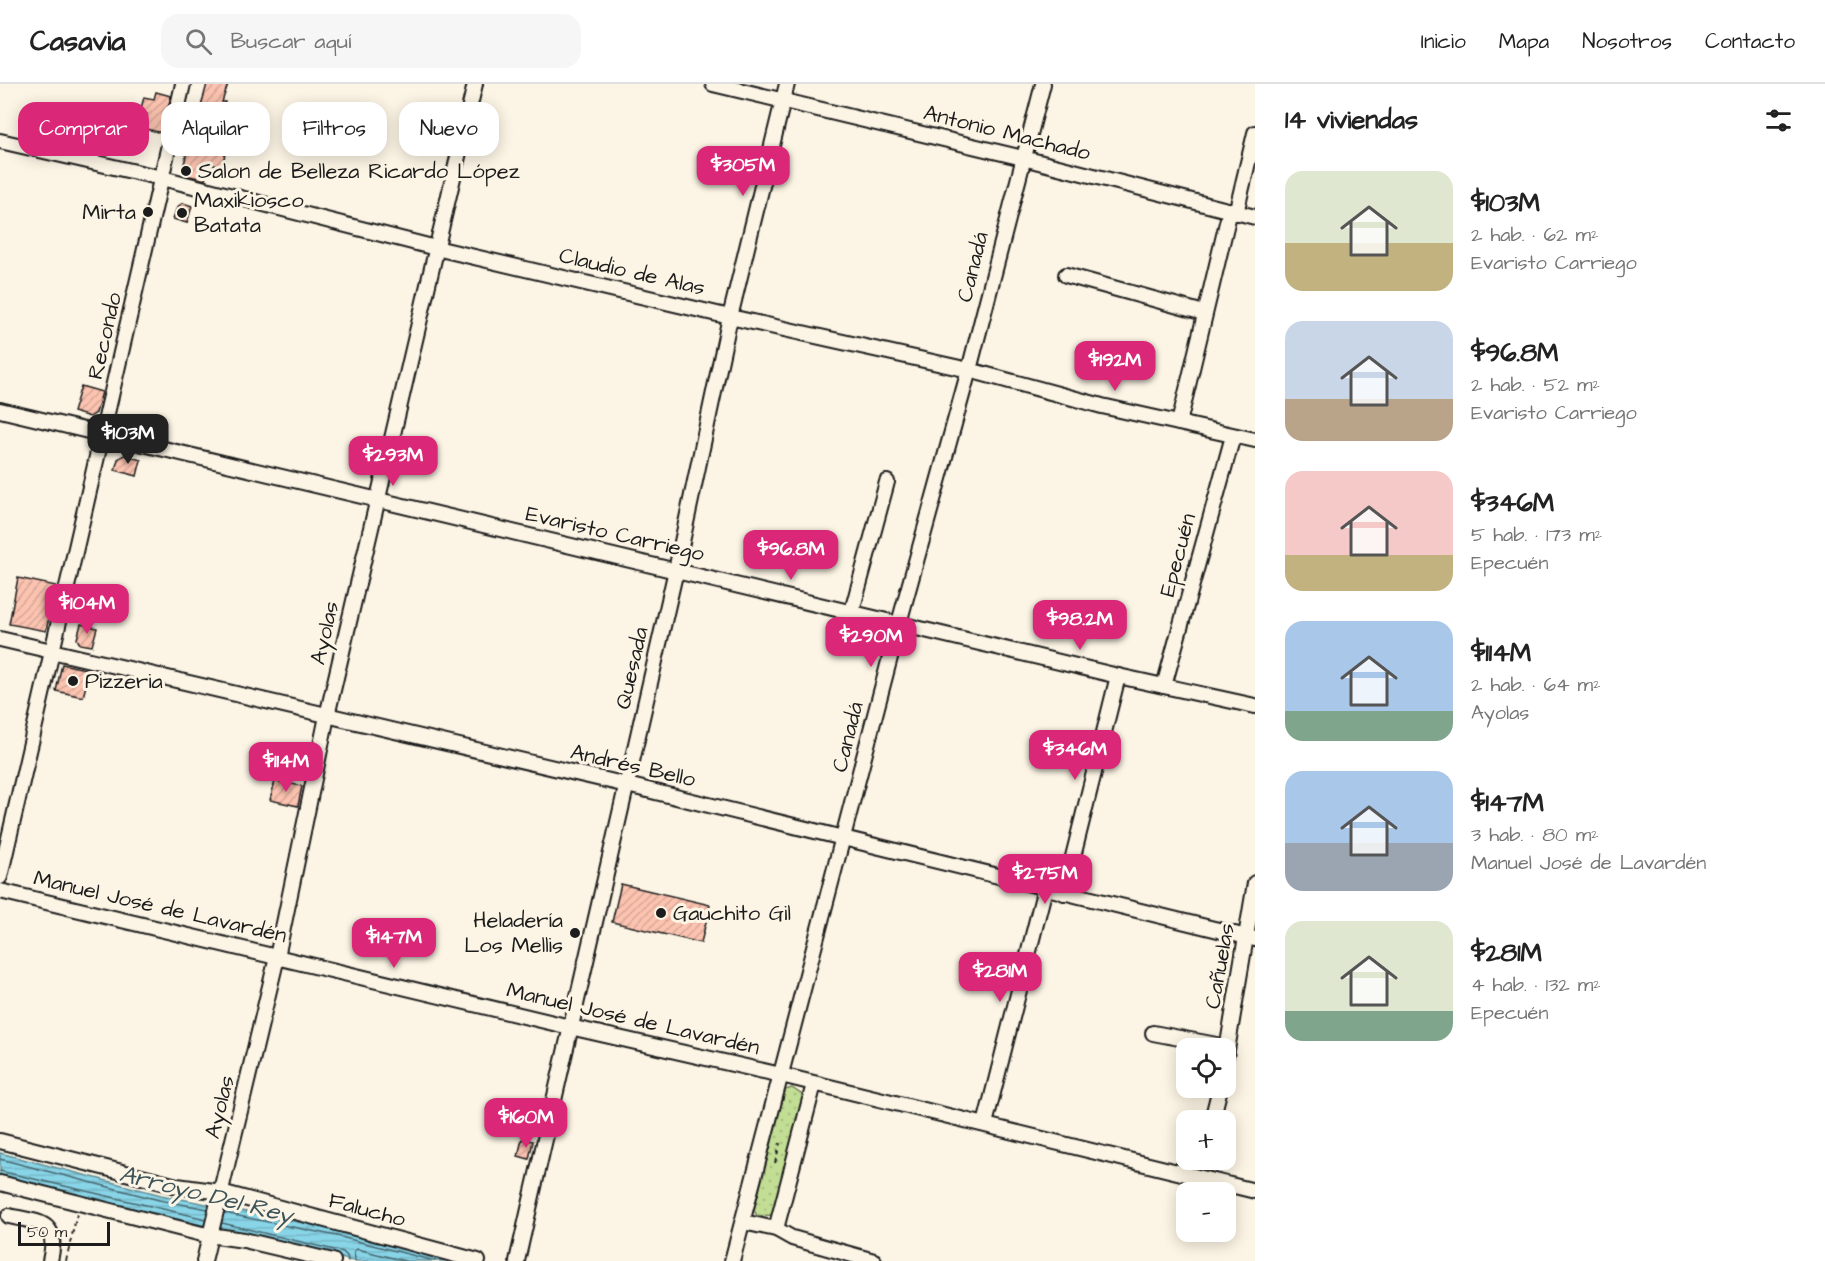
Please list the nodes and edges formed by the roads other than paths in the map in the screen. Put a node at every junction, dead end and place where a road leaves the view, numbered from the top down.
1 (183, 84) edge
2 (475, 84) edge
3 (713, 84) edge
4 (787, 84) edge
5 (1043, 84) edge
6 (783, 100) junction
7 (1255, 133) edge
8 (0, 141) edge
9 (1023, 158) junction
10 (162, 178) junction
11 (1233, 212) junction
12 (1255, 217) edge
13 (436, 248) junction
14 (1066, 275) dead end
15 (1204, 313) junction
16 (730, 316) junction
17 (969, 369) junction
18 (0, 410) edge
19 (1179, 423) junction
20 (104, 434) junction
21 (1233, 436) junction
22 (1255, 440) edge
23 (887, 482) dead end
24 (377, 500) junction
25 (676, 570) junction
26 (852, 611) junction
27 (899, 623) junction
28 (0, 639) edge
29 (52, 651) junction
30 (1118, 676) junction
31 (1164, 686) junction
32 (1255, 706) edge
33 (327, 716) junction
34 (627, 785) junction
35 (844, 839) junction
36 (0, 877) edge
37 (1255, 883) edge
38 (1045, 888) junction
39 (0, 891) edge
40 (1064, 893) junction
41 (1250, 938) edge
42 (278, 957) junction
43 (570, 1027) junction
44 (1153, 1033) dead end
45 (1229, 1038) edge
46 (1176, 1039) edge
47 (781, 1075) junction
48 (814, 1084) junction
49 (985, 1124) junction
50 (0, 1141) edge
51 (1192, 1170) edge
52 (1191, 1174) junction
53 (0, 1183) edge
54 (1255, 1191) edge
55 (220, 1195) junction
56 (9, 1216) dead end
57 (742, 1222) junction
58 (776, 1229) junction
59 (211, 1233) junction
60 (50, 1261) edge
61 (204, 1261) edge
62 (333, 1261) edge
63 (478, 1261) edge
64 (517, 1261) edge
65 (732, 1261) edge
66 (874, 1261) edge

1 - 10 street, Recondo
2 - 13 street, Ayolas
3 - 6 street, Antonio Machado
4 - 6 street, Quesada
5 - 9 street, Canadá
6 - 9 street, Antonio Machado
6 - 16 street, Quesada
7 - 11 street
8 - 10 street, Claudio de Alas
9 - 11 street, Antonio Machado
9 - 17 street, Canadá
10 - 13 street, Claudio de Alas
10 - 20 street, Recondo
11 - 12 street, Antonio Machado
11 - 15 street
13 - 16 street, Claudio de Alas
13 - 24 street, Ayolas
14 - 15 street
15 - 19 street
16 - 17 street, Claudio de Alas
16 - 25 street, Quesada
17 - 19 street, Claudio de Alas
17 - 27 street, Canadá
18 - 20 street, Evaristo Carriego
19 - 21 street, Claudio de Alas
20 - 24 street, Evaristo Carriego
20 - 29 street, Recondo
21 - 22 street, Claudio de Alas
21 - 31 street, Epecuén
23 - 26 street
24 - 25 street, Evaristo Carriego
24 - 33 street, Ayolas
25 - 26 street, Evaristo Carriego
25 - 34 street, Quesada
26 - 27 street, Evaristo Carriego
27 - 30 street, Evaristo Carriego
27 - 35 street, Canadá
28 - 29 street, Andrés Bello
29 - 33 street, Andrés Bello
29 - 36 street, Recondo
30 - 31 street, Evaristo Carriego
30 - 40 street
31 - 32 street, Evaristo Carriego
33 - 34 street, Andrés Bello
33 - 42 street, Ayolas
34 - 35 street, Andrés Bello
34 - 43 street, Quesada
35 - 38 street, Andrés Bello
35 - 47 street, Canadá
37 - 41 street, Cañuelas
38 - 40 street, Andrés Bello
38 - 49 street
39 - 42 street, Manuel José de Lavardén
40 - 41 street, Andrés Bello
41 - 45 street, Cañuelas
42 - 43 street, Manuel José de Lavardén
42 - 55 street, Ayolas
43 - 47 street, Manuel José de Lavardén
43 - 64 street, Quesada
44 - 46 street
47 - 48 street, Manuel José de Lavardén
47 - 57 street, Canadá
48 - 49 street, Manuel José de Lavardén
48 - 58 street
49 - 52 street, Manuel José de Lavardén
50 - 55 street, Falucho
51 - 52 street
52 - 54 street, Manuel José de Lavardén
53 - 59 street
55 - 59 street, Ayolas
55 - 63 street, Falucho
56 - 60 street
57 - 58 street
57 - 65 street, Canadá
58 - 66 street
59 - 61 street, Ayolas
59 - 62 street

